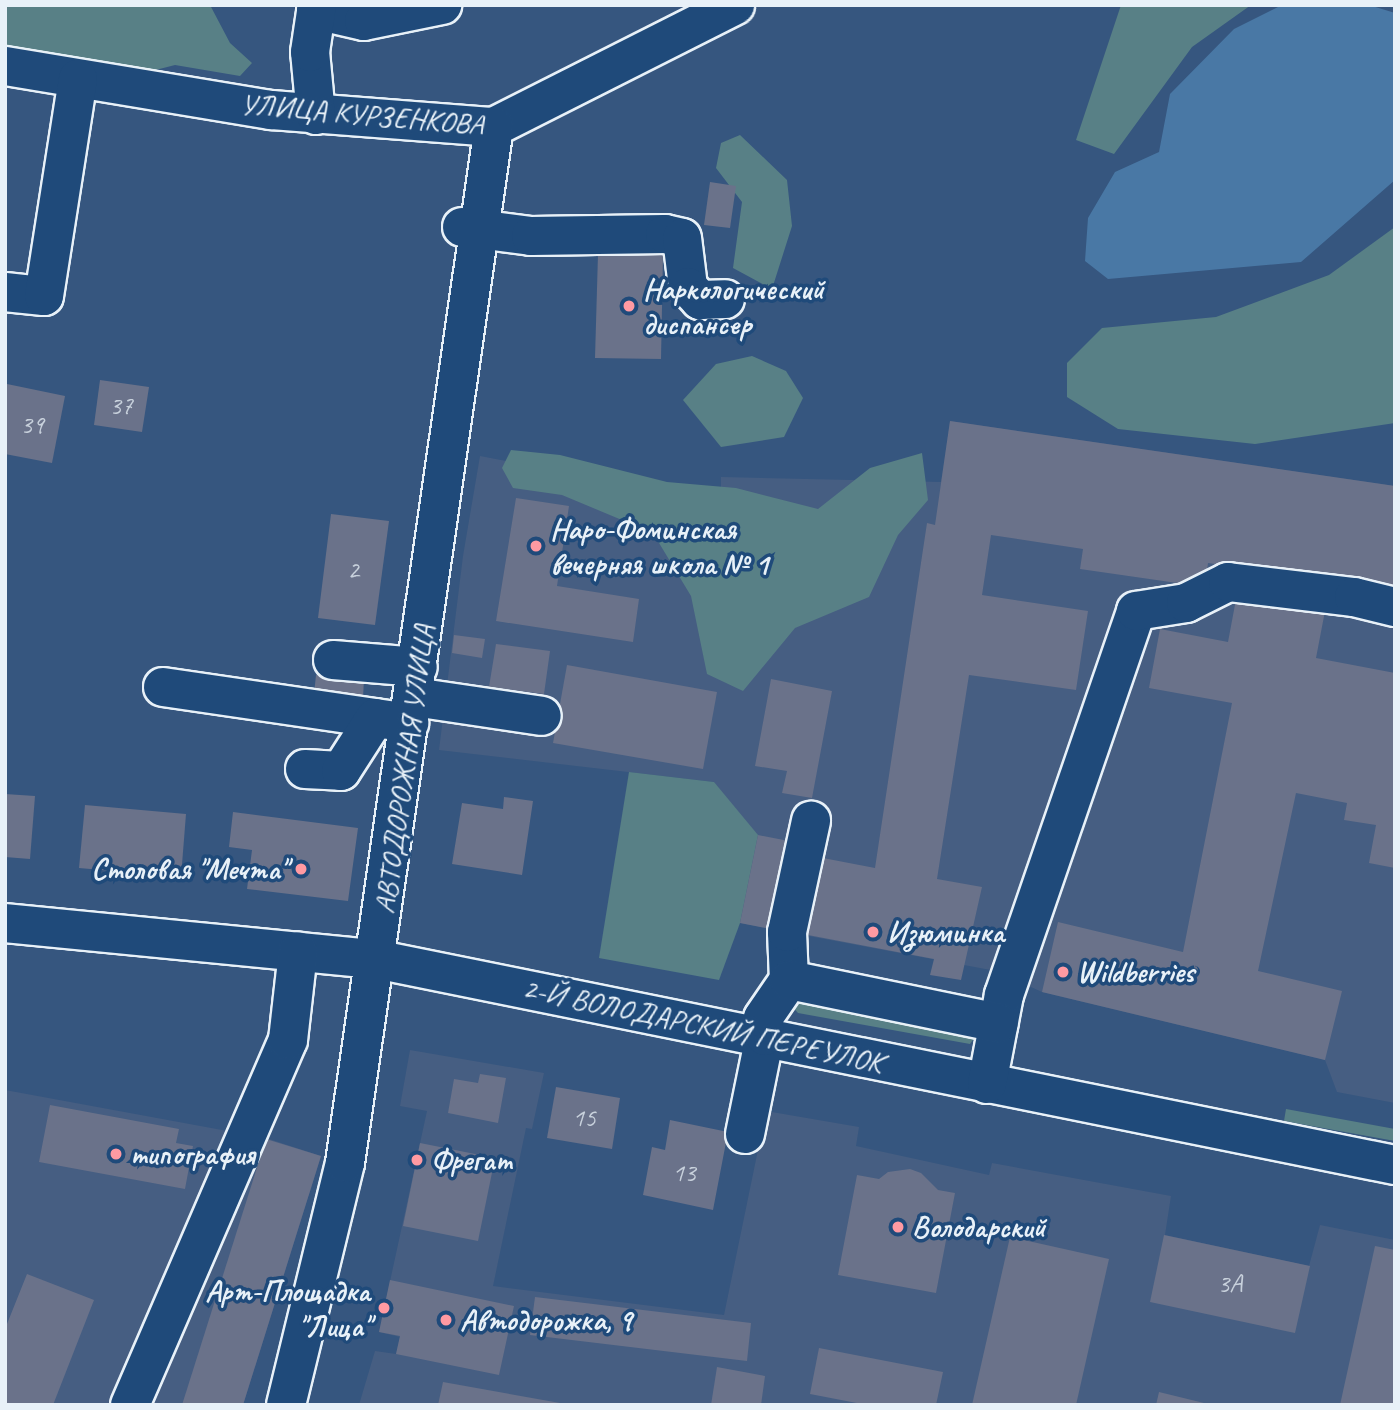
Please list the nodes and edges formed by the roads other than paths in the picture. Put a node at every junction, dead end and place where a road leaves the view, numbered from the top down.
1 (442, 5) edge
2 (735, 5) edge
3 (317, 7) edge
4 (5, 66) edge
5 (78, 79) junction
6 (316, 115) junction
7 (494, 127) junction
8 (472, 228) junction
9 (5, 292) edge
10 (725, 299) dead end
11 (1395, 607) edge
12 (333, 660) dead end
13 (415, 682) junction
14 (163, 687) dead end
15 (542, 716) dead end
16 (305, 769) dead end
17 (811, 821) dead end
18 (5, 923) edge
19 (298, 952) junction
20 (375, 959) junction
21 (789, 980) junction
22 (999, 1023) junction
23 (765, 1036) junction
24 (987, 1084) junction
25 (745, 1134) dead end
26 (1395, 1165) edge
27 (130, 1405) edge
28 (286, 1405) edge

1 - 3 street
2 - 7 street, УЛИЦА КУРЗЕНКОВА
3 - 6 street
4 - 5 street, УЛИЦА КУРЗЕНКОВА
5 - 6 street, УЛИЦА КУРЗЕНКОВА
5 - 9 street
6 - 7 street, УЛИЦА КУРЗЕНКОВА
7 - 8 street, АВТОДОРОЖНАЯ УЛИЦА
8 - 10 street
8 - 13 street, АВТОДОРОЖНАЯ УЛИЦА
11 - 22 street
12 - 13 street
13 - 14 street
13 - 15 street
13 - 16 street
13 - 20 street, АВТОДОРОЖНАЯ УЛИЦА
17 - 21 street
18 - 19 street, 2-Й ВОЛОДАРСКИЙ ПЕРЕУЛОК
19 - 20 street, 2-Й ВОЛОДАРСКИЙ ПЕРЕУЛОК
19 - 27 street
20 - 23 street, 2-Й ВОЛОДАРСКИЙ ПЕРЕУЛОК
20 - 28 street, АВТОДОРОЖНАЯ УЛИЦА
21 - 22 street
21 - 23 street
22 - 24 street
23 - 24 street, 2-Й ВОЛОДАРСКИЙ ПЕРЕУЛОК
23 - 25 street
24 - 26 street, 2-Й ВОЛОДАРСКИЙ ПЕРЕУЛОК

